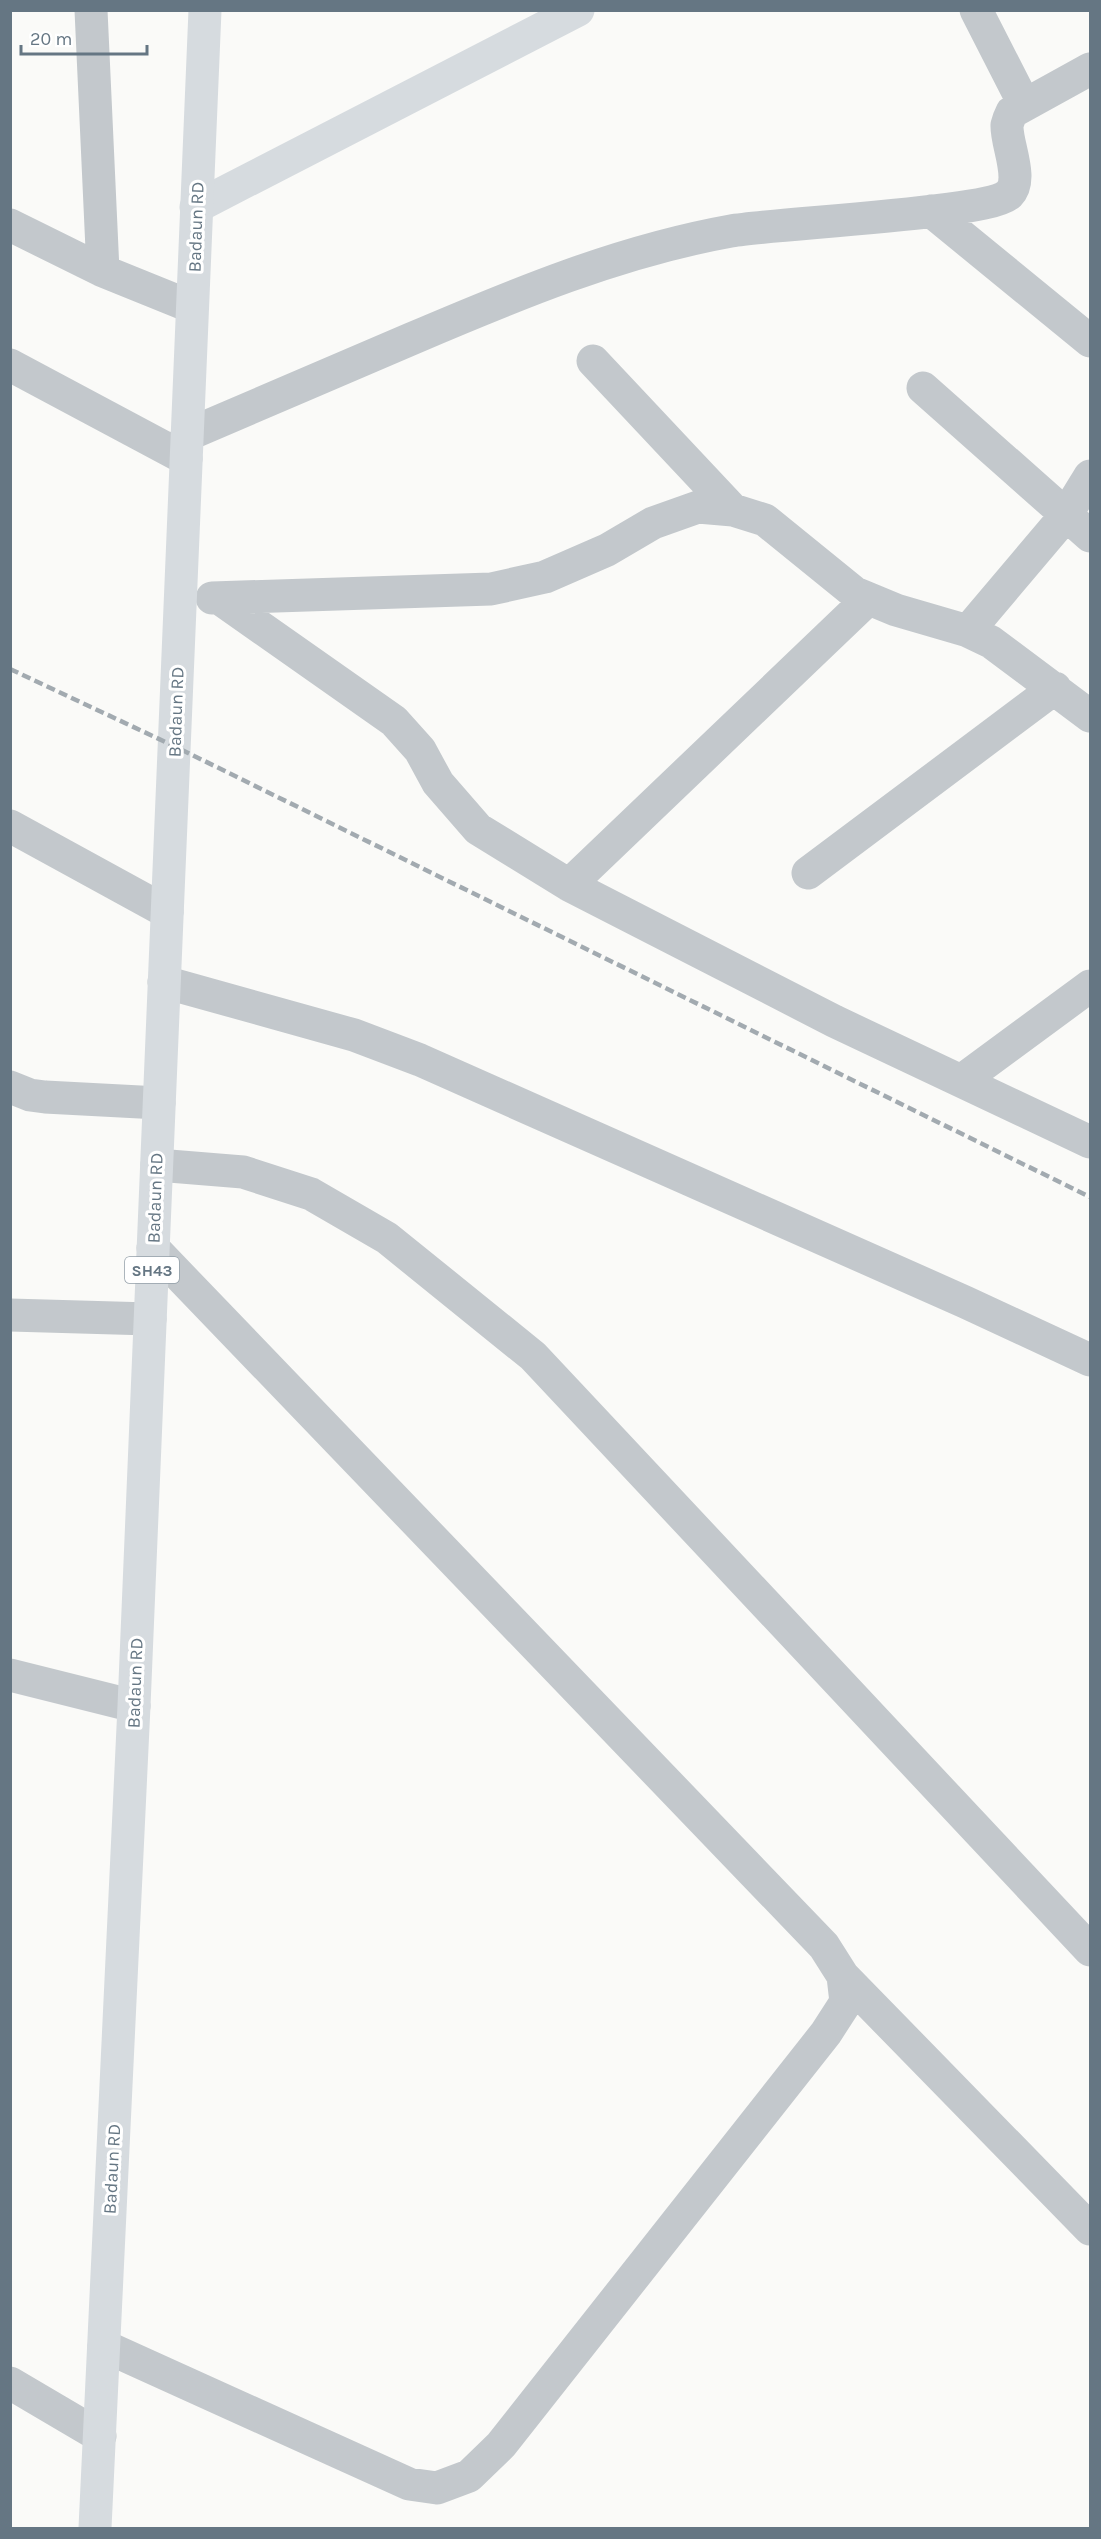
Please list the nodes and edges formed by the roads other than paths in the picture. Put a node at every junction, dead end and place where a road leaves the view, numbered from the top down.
1 (91, 10) edge
2 (205, 10) edge
3 (578, 10) edge
4 (976, 10) edge
5 (1090, 69) edge
6 (1024, 104) junction
7 (196, 207) junction
8 (932, 211) junction
9 (10, 225) edge
10 (103, 272) junction
11 (192, 307) junction
12 (1090, 341) edge
13 (593, 361) dead end
14 (10, 365) edge
15 (923, 388) dead end
16 (187, 447) junction
17 (1090, 476) edge
18 (733, 510) junction
19 (1066, 515) junction
20 (1090, 536) edge
21 (219, 597) junction
22 (180, 599) junction
23 (868, 599) junction
24 (968, 631) junction
25 (1056, 688) junction
26 (1090, 716) edge
27 (10, 826) edge
28 (808, 873) dead end
29 (569, 885) junction
30 (167, 912) junction
31 (164, 982) junction
32 (1090, 986) edge
33 (961, 1081) junction
34 (10, 1087) edge
35 (159, 1103) junction
36 (1090, 1142) edge
37 (157, 1165) junction
38 (153, 1248) junction
39 (10, 1315) edge
40 (150, 1320) junction
41 (1090, 1360) edge
42 (10, 1675) edge
43 (134, 1706) junction
44 (1090, 1950) edge
45 (843, 1976) junction
46 (1090, 2229) edge
47 (104, 2346) junction
48 (10, 2383) edge
49 (100, 2436) junction
50 (95, 2529) edge

1 - 10 street
2 - 7 main road, Badaun RD / SH43
3 - 7 main road
4 - 6 street
5 - 6 street
6 - 8 street
7 - 11 main road, Badaun RD / SH43
8 - 12 street
8 - 16 street
9 - 10 street
10 - 11 street
11 - 16 main road, Badaun RD / SH43
13 - 18 street
14 - 16 street
15 - 19 street
16 - 22 main road, Badaun RD / SH43
17 - 19 street
18 - 21 street
18 - 23 street
19 - 20 street
19 - 24 street
21 - 22 street
21 - 29 street
22 - 30 main road, Badaun RD / SH43
23 - 24 street
23 - 29 street
24 - 25 street
25 - 26 street
25 - 28 street
27 - 30 street
29 - 33 street
30 - 31 main road, Badaun RD / SH43
31 - 35 main road, Badaun RD / SH43
31 - 41 street
32 - 33 street
33 - 36 street
34 - 35 street
35 - 37 main road, Badaun RD / SH43
37 - 38 main road, Badaun RD / SH43
37 - 44 street
38 - 40 main road, Badaun RD / SH43
38 - 45 street
39 - 40 street
40 - 43 main road, Badaun RD / SH43
42 - 43 street
43 - 47 main road, Badaun RD / SH43
45 - 46 street
45 - 47 street
47 - 49 main road, Badaun RD / SH43
48 - 49 street
49 - 50 main road, Badaun RD / SH43

